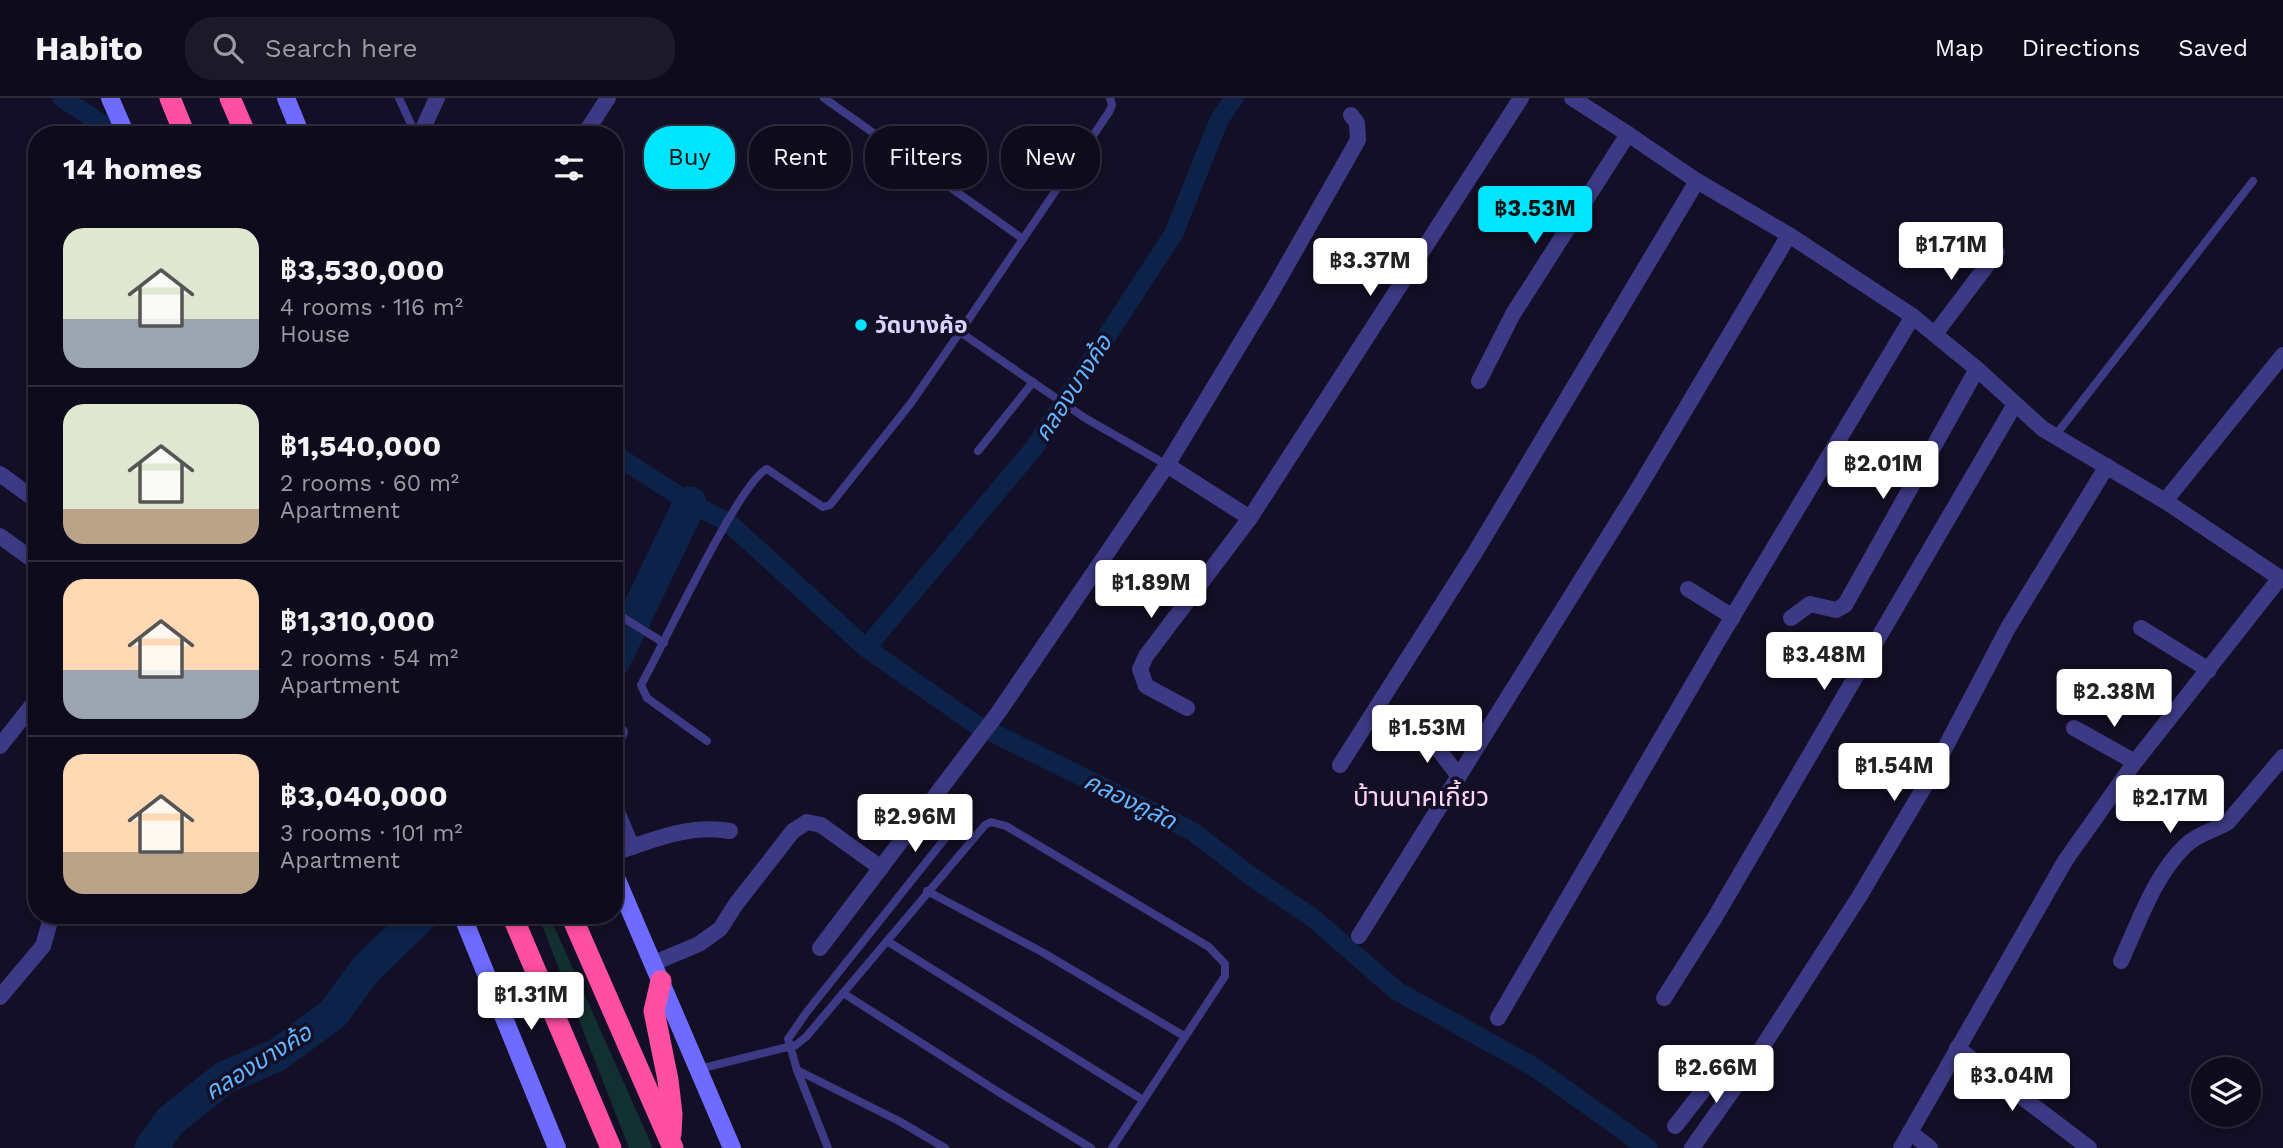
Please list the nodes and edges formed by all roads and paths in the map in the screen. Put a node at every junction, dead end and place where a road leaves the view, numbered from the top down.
1 (110, 98) edge
2 (170, 98) edge
3 (230, 98) edge
4 (286, 98) edge
5 (398, 98) edge
6 (436, 98) edge
7 (608, 98) edge
8 (824, 98) edge
9 (1110, 98) edge
10 (1521, 98) edge
11 (1572, 98) edge
12 (1352, 115) dead end
13 (122, 126) edge
14 (182, 126) edge
15 (242, 126) edge
16 (298, 126) edge
17 (413, 126) edge
18 (422, 126) edge
19 (590, 126) edge
20 (1629, 134) junction
21 (1697, 181) junction
22 (2253, 181) dead end
23 (1789, 235) junction
24 (1023, 239) junction
25 (1997, 252) dead end
26 (1913, 316) junction
27 (960, 332) junction
28 (1934, 334) junction
29 (2283, 355) edge
30 (1977, 369) junction
31 (1479, 381) dead end
32 (1033, 382) junction
33 (2015, 404) junction
34 (2056, 436) junction
35 (978, 451) dead end
36 (1167, 465) junction
37 (2106, 466) junction
38 (0, 474) edge
39 (28, 494) edge
40 (2165, 502) junction
41 (1250, 518) junction
42 (0, 536) edge
43 (28, 556) edge
44 (2282, 579) edge
45 (1688, 589) dead end
46 (1733, 617) junction
47 (623, 618) edge
48 (1791, 618) dead end
49 (2141, 628) dead end
50 (661, 641) junction
51 (2209, 670) junction
52 (1187, 708) dead end
53 (28, 710) edge
54 (2074, 728) dead end
55 (1425, 732) dead end
56 (707, 741) dead end
57 (0, 746) edge
58 (2283, 757) edge
59 (2135, 762) junction
60 (1340, 765) dead end
61 (1458, 775) junction
62 (623, 826) edge
63 (730, 831) dead end
64 (973, 839) junction
65 (632, 847) junction
66 (623, 850) edge
67 (881, 868) junction
68 (927, 891) junction
69 (623, 893) edge
70 (49, 924) edge
71 (466, 924) edge
72 (516, 924) edge
73 (575, 924) edge
74 (1359, 936) dead end
75 (887, 941) junction
76 (820, 948) dead end
77 (2121, 961) dead end
78 (658, 972) junction
79 (843, 993) junction
80 (0, 997) edge
81 (1664, 998) dead end
82 (1498, 1018) dead end
83 (1184, 1037) junction
84 (789, 1046) junction
85 (1957, 1048) junction
86 (1752, 1063) junction
87 (698, 1069) junction
88 (797, 1070) junction
89 (1143, 1100) junction
90 (1675, 1126) dead end
91 (1910, 1132) junction
92 (672, 1145) edge
93 (557, 1148) edge
94 (611, 1148) edge
95 (732, 1148) edge
96 (828, 1148) edge
97 (945, 1148) edge
98 (1091, 1148) edge
99 (1112, 1148) edge
100 (1692, 1148) edge
101 (1901, 1148) edge
102 (1930, 1148) edge
103 (2089, 1148) edge

1 - 13 main road
2 - 14 highway
3 - 15 highway
4 - 16 main road
5 - 17 lane
6 - 18 street
7 - 19 street
8 - 24 lane
9 - 24 lane
10 - 41 street
11 - 20 street
12 - 36 street
20 - 21 street
20 - 31 street
21 - 23 street
21 - 60 street
22 - 34 lane
23 - 26 street
23 - 61 street
24 - 27 lane
25 - 28 street
26 - 28 street
26 - 46 street
27 - 32 lane
27 - 50 lane
28 - 30 street
29 - 40 street
30 - 33 street
30 - 48 street
32 - 35 lane
32 - 36 lane
33 - 34 street
33 - 81 street
34 - 37 street
36 - 41 street
36 - 67 street
37 - 40 street
37 - 86 street
38 - 39 street
40 - 44 street
41 - 52 street
42 - 43 street
44 - 51 street
45 - 46 street
46 - 82 street
47 - 50 lane
49 - 51 street
50 - 56 lane
51 - 59 street
53 - 57 street
54 - 59 street
55 - 61 street
58 - 77 street
59 - 85 street
61 - 74 street
62 - 65 street
63 - 65 street
64 - 68 lane
64 - 83 lane
64 - 84 lane
65 - 66 street
67 - 76 street
67 - 78 street
68 - 75 lane
68 - 83 lane
69 - 78 main road
70 - 80 street
71 - 93 main road
72 - 94 highway
73 - 92 highway
75 - 79 lane
75 - 89 lane
78 - 87 main road
78 - 92 highway
79 - 84 lane
79 - 98 lane
83 - 89 lane
84 - 87 lane
84 - 88 lane
85 - 91 street
85 - 103 street
86 - 90 street
86 - 100 street
87 - 95 main road
88 - 96 lane
88 - 97 lane
89 - 99 lane
91 - 101 street
91 - 102 street

